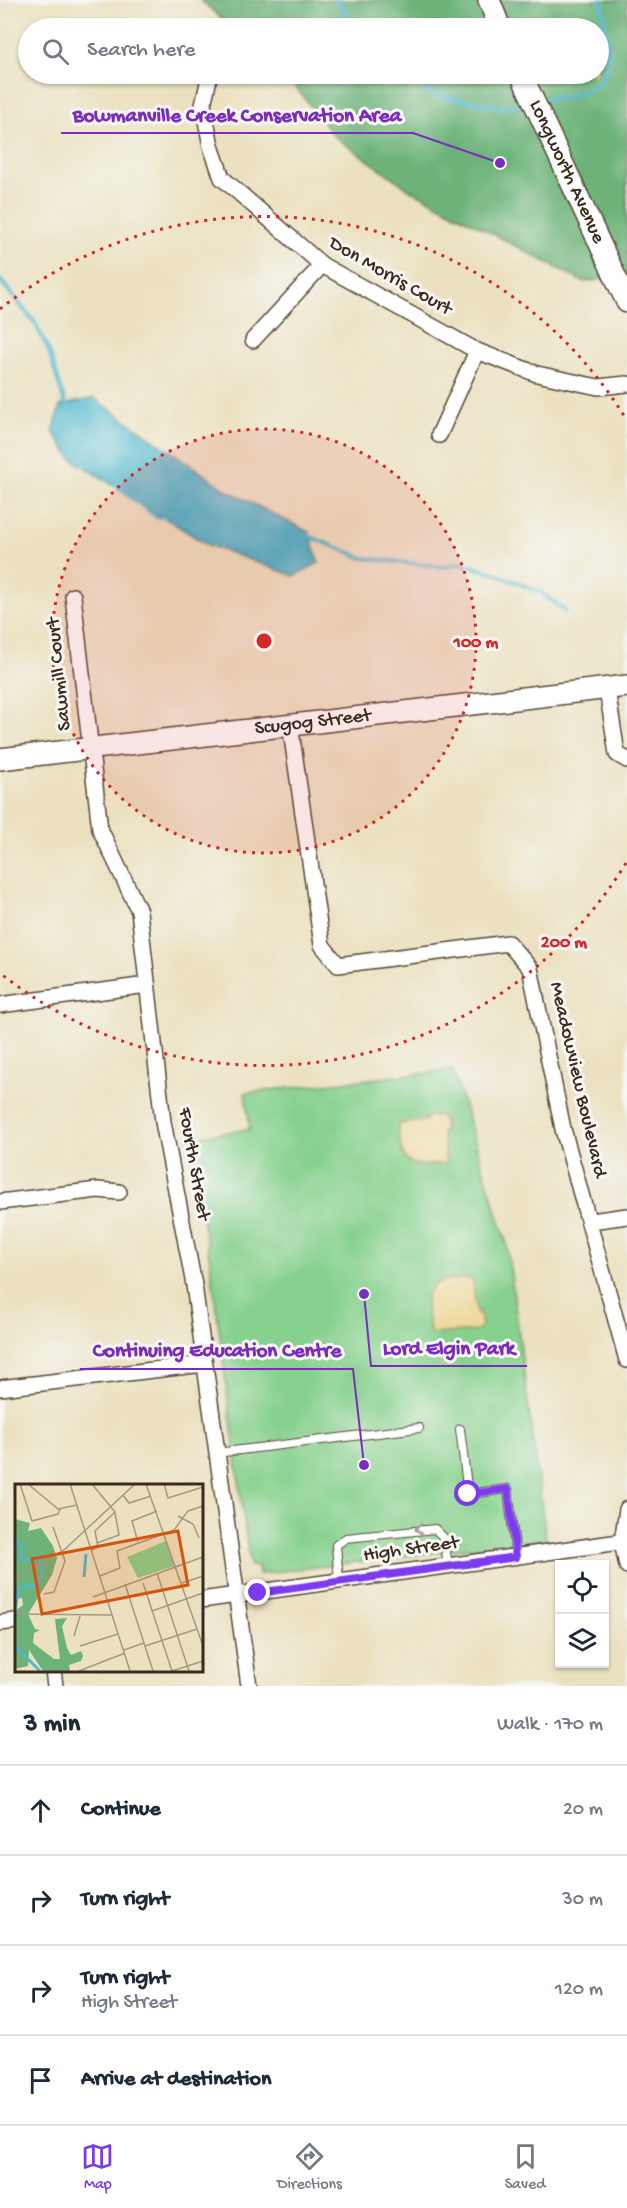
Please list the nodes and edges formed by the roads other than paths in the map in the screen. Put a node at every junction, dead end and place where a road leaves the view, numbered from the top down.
1 (208, 84) edge
2 (525, 84) edge
3 (322, 265) junction
4 (627, 302) edge
5 (253, 340) dead end
6 (477, 351) junction
7 (627, 384) edge
8 (439, 435) dead end
9 (73, 596) dead end
10 (617, 688) edge
11 (290, 724) junction
12 (89, 747) junction
13 (0, 759) edge
14 (627, 760) edge
15 (147, 985) junction
16 (0, 1005) edge
17 (119, 1192) dead end
18 (0, 1202) edge
19 (627, 1216) edge
20 (591, 1221) junction
21 (627, 1360) edge
22 (204, 1364) junction
23 (0, 1388) edge
24 (419, 1428) dead end
25 (460, 1429) dead end
26 (216, 1453) junction
27 (627, 1509) edge
28 (624, 1542) edge
29 (516, 1557) junction
30 (448, 1566) junction
31 (627, 1566) edge
32 (339, 1582) junction
33 (235, 1596) junction
34 (202, 1600) edge
35 (15, 1621) edge
36 (0, 1623) edge
37 (53, 1671) edge
38 (55, 1686) edge
39 (249, 1686) edge

1 - 3 street, Don Morris Court
2 - 4 street, Longworth Avenue
3 - 5 street
3 - 6 street, Don Morris Court
6 - 7 street, Don Morris Court
6 - 8 street
9 - 12 street, Sawmill Court
10 - 11 street, Scugog Street
10 - 14 street
11 - 12 street, Scugog Street
11 - 20 street, Meadowview Boulevard
12 - 13 street, Scugog Street
12 - 15 street, Fourth Street
15 - 16 street
15 - 22 street, Fourth Street
17 - 18 street
19 - 20 street
20 - 21 street, Meadowview Boulevard
22 - 23 street
22 - 26 street, Fourth Street
24 - 26 lane
25 - 29 lane
26 - 33 street, Fourth Street
27 - 28 street
28 - 29 street, High Street
28 - 31 street
29 - 30 street, High Street
30 - 32 street, High Street
30 -> 32 lane
32 - 33 street, High Street
33 - 34 street, High Street
33 - 39 street, Fourth Street
35 - 36 street
37 - 38 street

